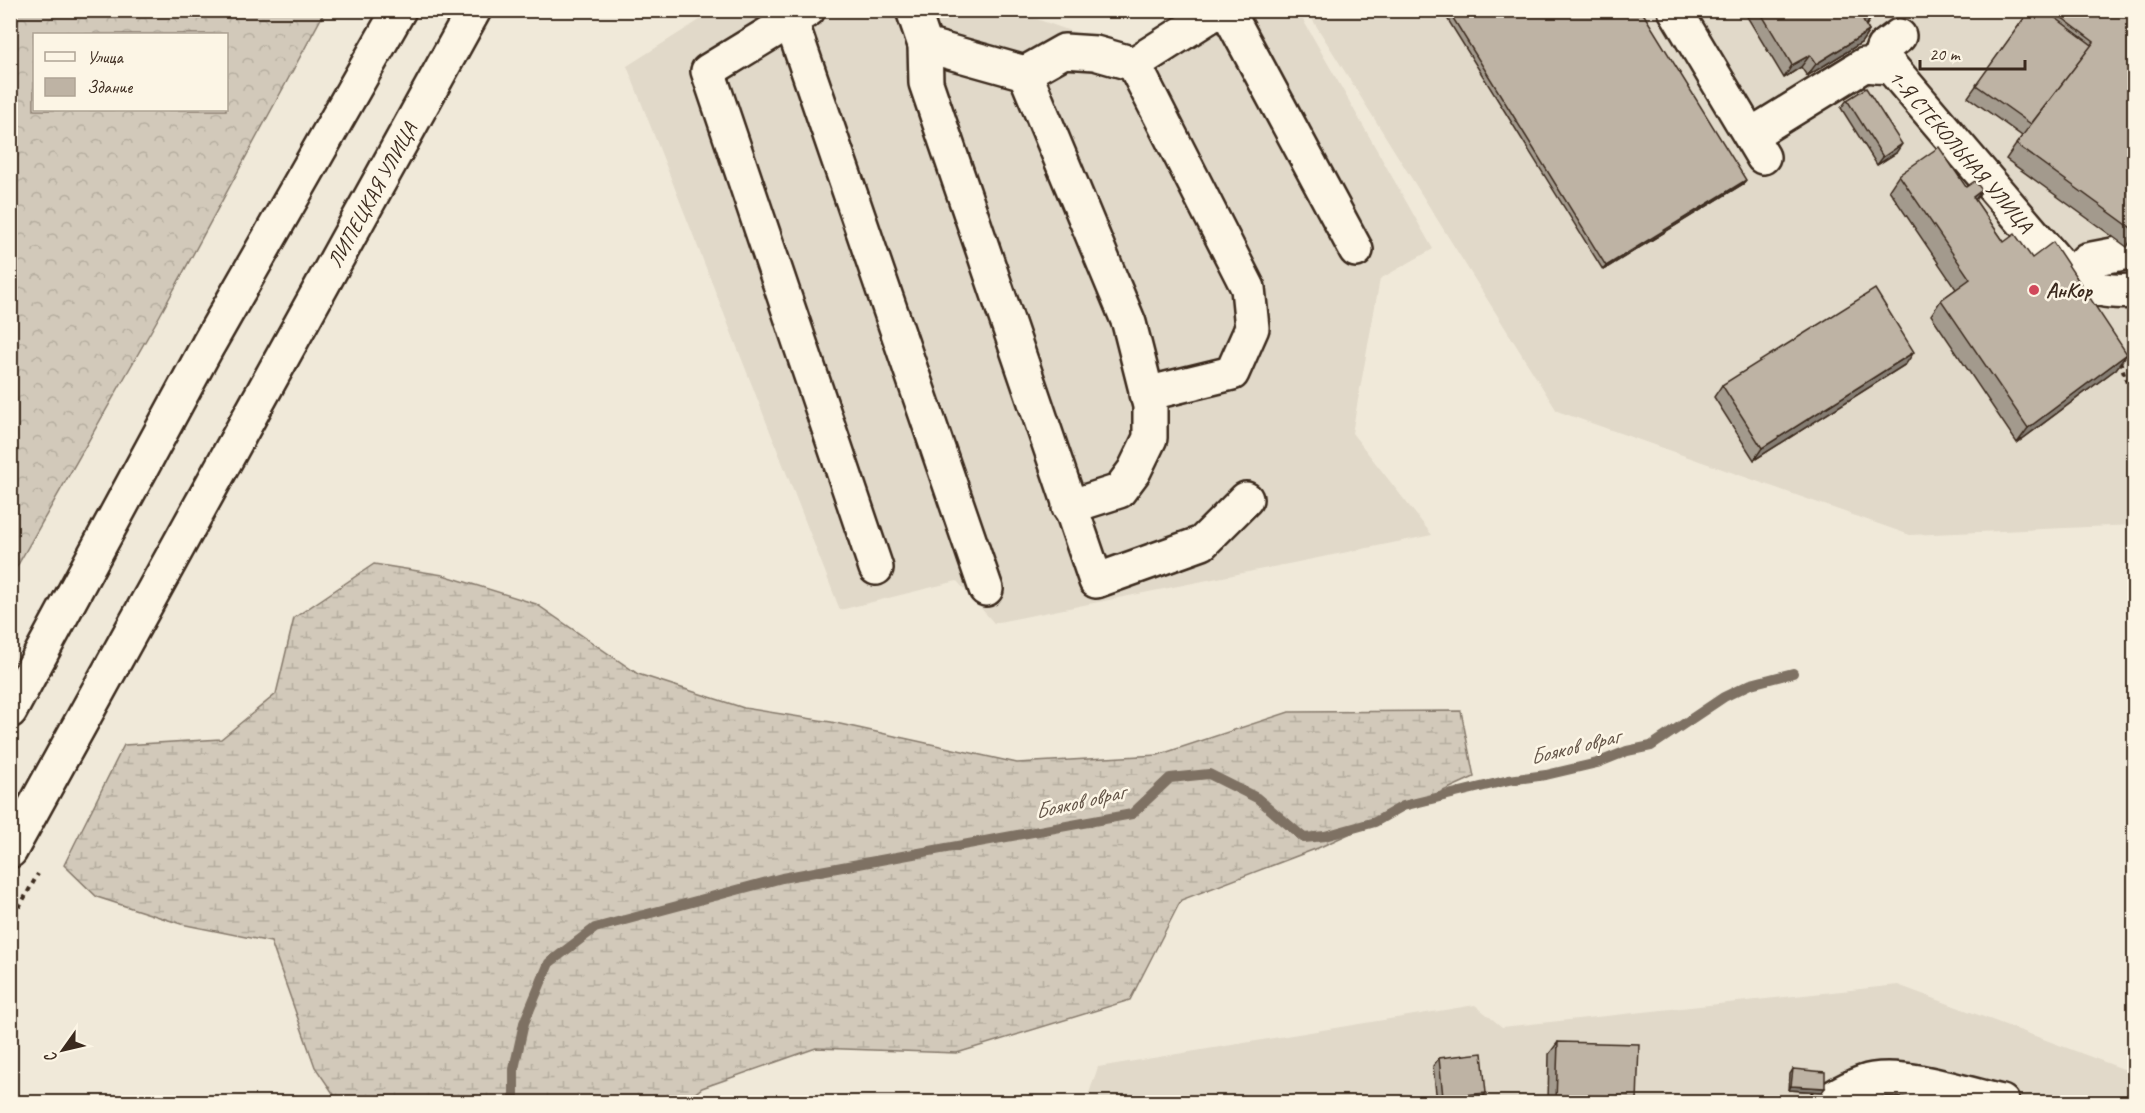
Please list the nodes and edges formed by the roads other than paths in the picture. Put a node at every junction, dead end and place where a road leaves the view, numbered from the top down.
1 (399, 10) edge
2 (474, 10) edge
3 (913, 10) edge
4 (1219, 10) edge
5 (1227, 10) edge
6 (1675, 10) edge
7 (800, 16) edge
8 (1899, 36) dead end
9 (925, 45) junction
10 (1134, 64) junction
11 (1877, 66) junction
12 (1025, 73) junction
13 (1356, 250) dead end
14 (2134, 251) edge
15 (2081, 283) junction
16 (2134, 291) edge
17 (2118, 356) edge
18 (1146, 394) junction
19 (1246, 499) dead end
20 (1069, 507) junction
21 (876, 568) dead end
22 (986, 589) dead end
23 (10, 711) edge
24 (10, 851) edge
25 (1827, 1102) edge
26 (2002, 1102) edge

1 - 23 main road
2 - 24 main road, ЛИПЕЦКАЯ УЛИЦА
3 - 9 main road
4 - 10 main road
5 - 13 main road
6 - 11 main road, 1-Я СТЕКОЛЬНАЯ УЛИЦА
7 - 21 main road
7 - 22 main road
8 - 11 main road
9 - 12 main road
9 - 20 main road
10 - 12 main road
10 - 18 main road
11 - 15 main road, 1-Я СТЕКОЛЬНАЯ УЛИЦА
12 - 18 main road
14 - 15 main road
15 - 16 main road
15 - 17 main road
18 - 20 main road
19 - 20 main road
25 - 26 main road

